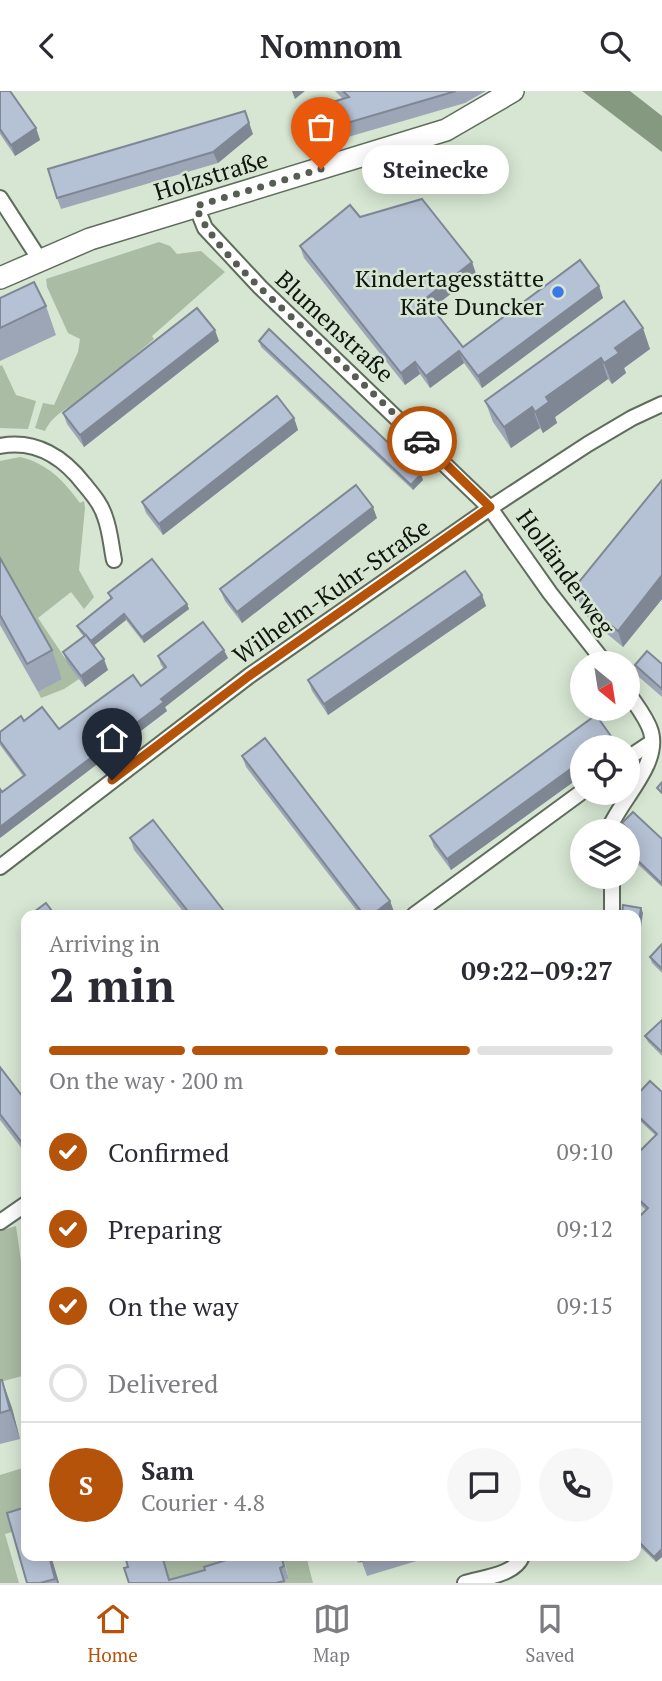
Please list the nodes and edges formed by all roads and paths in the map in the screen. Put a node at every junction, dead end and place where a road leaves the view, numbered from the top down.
1 (513, 91) edge
2 (0, 198) edge
3 (196, 206) junction
4 (40, 260) junction
5 (0, 278) edge
6 (662, 404) edge
7 (0, 446) edge
8 (490, 507) junction
9 (114, 559) dead end
10 (596, 651) edge
11 (640, 713) edge
12 (652, 742) junction
13 (640, 750) edge
14 (570, 801) edge
15 (614, 819) edge
16 (0, 867) edge
17 (612, 889) edge
18 (421, 910) edge
19 (612, 910) edge
20 (21, 1207) edge
21 (0, 1222) edge
22 (519, 1561) edge
23 (465, 1583) edge

1 - 3 street, Holzstraße
2 - 4 street
3 - 4 street, Holzstraße
3 - 8 street, Blumenstraße
4 - 5 street, Holzstraße
6 - 8 street
7 - 9 street
8 - 10 street, Holländerweg
8 - 16 street, Wilhelm-Kuhr-Straße
11 - 12 street
12 - 13 street
12 - 15 street
14 - 18 street
17 - 19 street
20 - 21 street
22 - 23 street

